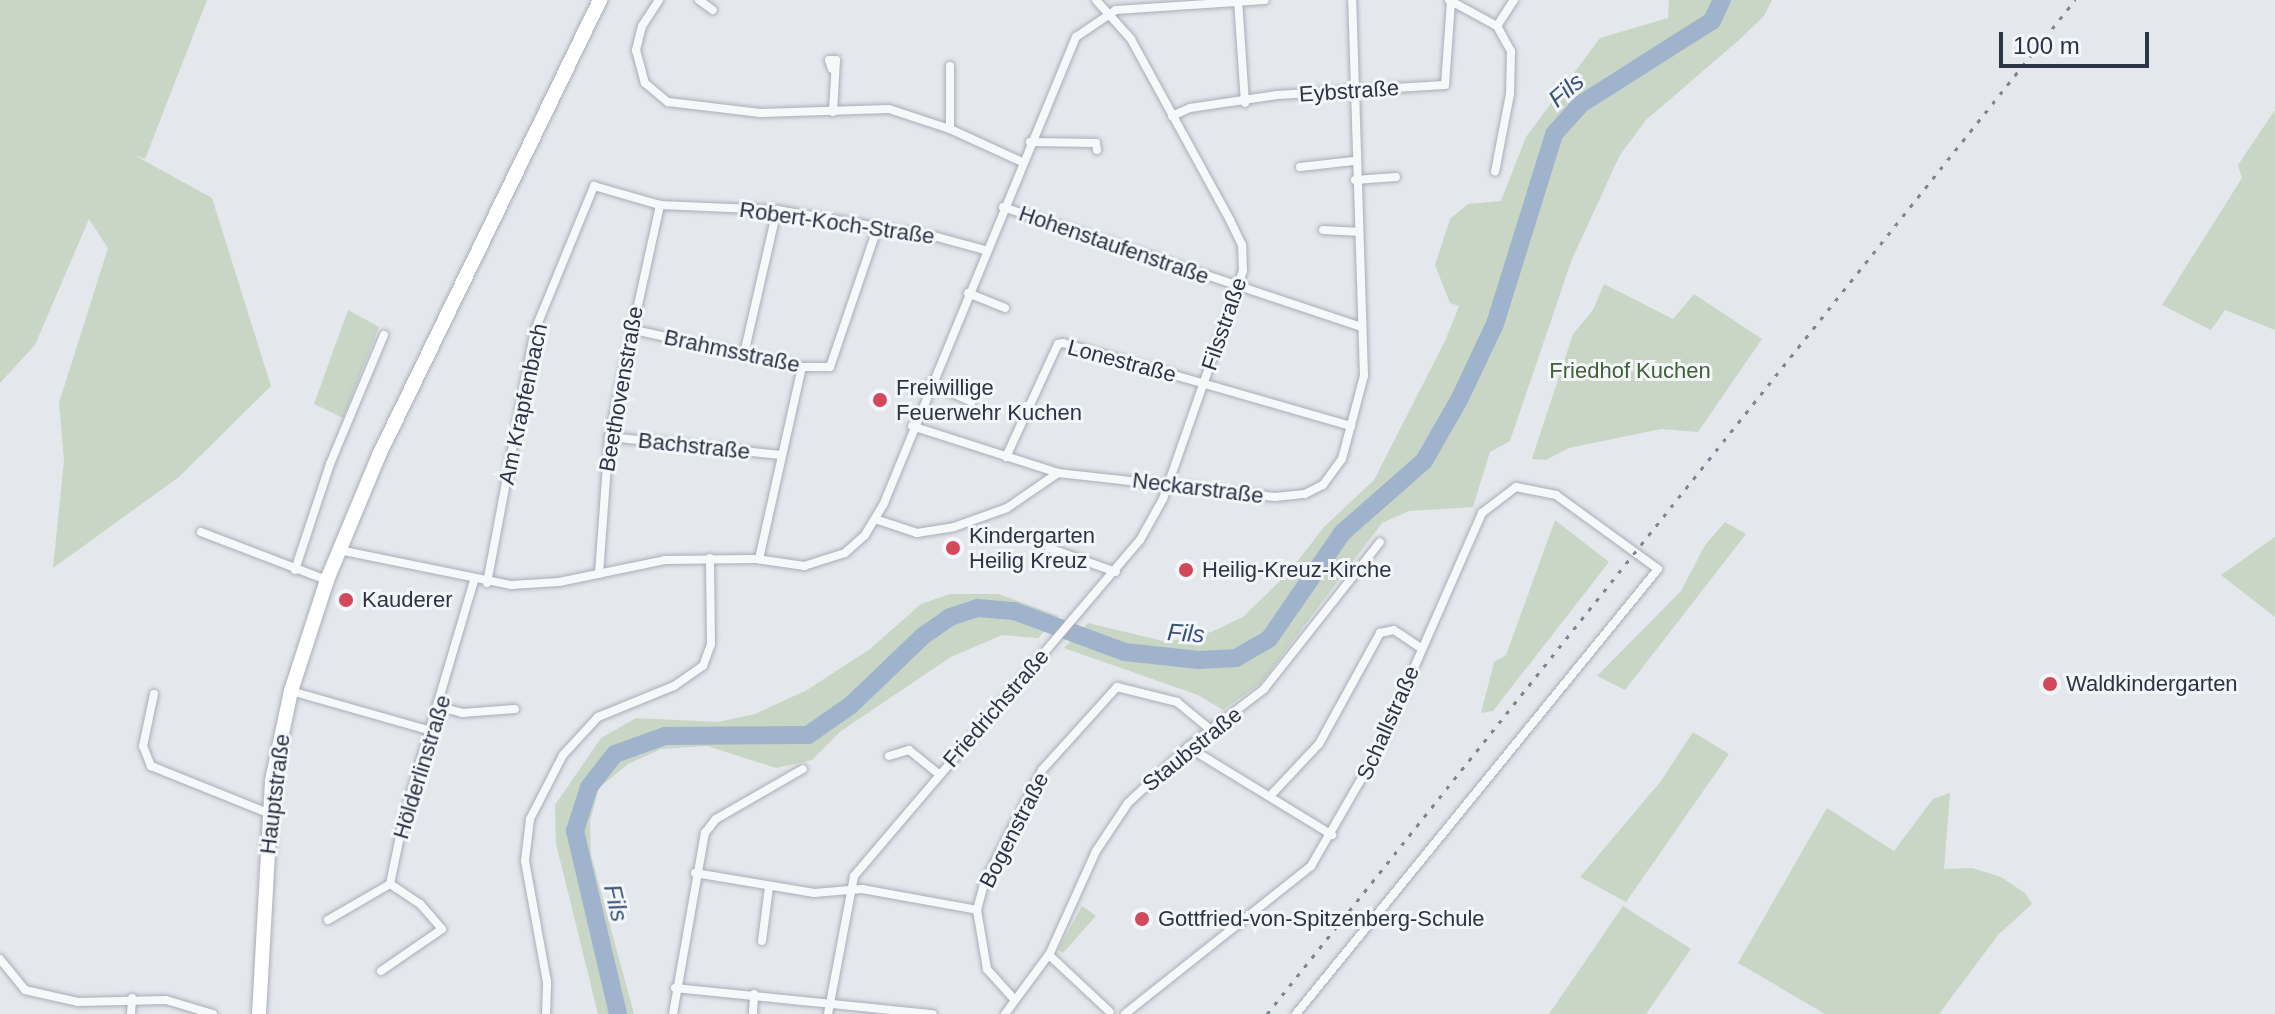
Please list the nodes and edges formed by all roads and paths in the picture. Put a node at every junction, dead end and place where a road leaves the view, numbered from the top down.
1 (600, 0) edge
2 (659, 0) edge
3 (699, 0) edge
4 (1096, 0) edge
5 (1265, 0) edge
6 (1352, 0) edge
7 (1449, 0) edge
8 (1514, 0) edge
9 (1238, 1) edge
10 (1135, 4) edge
11 (713, 10) dead end
12 (1108, 12) junction
13 (1497, 26) junction
14 (950, 66) dead end
15 (832, 69) dead end
16 (1355, 90) junction
17 (1245, 103) junction
18 (833, 112) junction
19 (1172, 116) junction
20 (950, 129) junction
21 (1030, 142) junction
22 (1097, 150) dead end
23 (1354, 161) junction
24 (1022, 162) junction
25 (1300, 167) dead end
26 (1495, 172) dead end
27 (1396, 177) dead end
28 (1355, 180) junction
29 (594, 186) joint
30 (660, 205) junction
31 (1003, 207) junction
32 (777, 210) junction
33 (878, 226) junction
34 (1323, 230) dead end
35 (1356, 232) junction
36 (985, 250) junction
37 (1237, 288) junction
38 (968, 293) junction
39 (1005, 308) dead end
40 (1361, 327) junction
41 (630, 329) junction
42 (384, 335) dead end
43 (744, 354) junction
44 (802, 367) junction
45 (930, 383) junction
46 (1203, 384) junction
47 (972, 402) dead end
48 (912, 426) junction
49 (1351, 426) junction
50 (609, 437) junction
51 (779, 455) junction
52 (1006, 457) junction
53 (1058, 473) junction
54 (1168, 484) junction
55 (875, 519) junction
56 (201, 532) dead end
57 (1380, 542) dead end
58 (1049, 548) dead end
59 (338, 550) junction
60 (710, 558) junction
61 (759, 559) junction
62 (295, 570) junction
63 (1116, 572) junction
64 (599, 574) junction
65 (327, 580) junction
66 (474, 580) junction
67 (487, 583) junction
68 (1054, 642) joint
69 (1421, 648) junction
70 (291, 691) junction
71 (154, 694) dead end
72 (440, 707) junction
73 (515, 709) dead end
74 (1211, 730) junction
75 (431, 731) junction
76 (1188, 747) junction
77 (889, 756) dead end
78 (803, 769) dead end
79 (939, 774) junction
80 (1270, 796) junction
81 (268, 813) junction
82 (1332, 835) junction
83 (695, 873) junction
84 (390, 884) junction
85 (769, 887) junction
86 (850, 889) junction
87 (977, 910) junction
88 (328, 920) dead end
89 (762, 941) dead end
90 (1049, 955) junction
91 (0, 959) edge
92 (381, 971) dead end
93 (675, 988) junction
94 (754, 994) junction
95 (132, 998) junction
96 (1013, 998) junction
97 (830, 1000) junction
98 (1110, 1012) dead end
99 (131, 1014) edge
100 (213, 1014) edge
101 (259, 1014) edge
102 (546, 1014) edge
103 (673, 1014) edge
104 (753, 1014) edge
105 (828, 1014) edge
106 (933, 1014) edge
107 (1005, 1014) edge
108 (1125, 1014) edge
109 (1296, 1014) edge

1 - 59 main road, Hauptstraße
2 - 18 street
3 - 11 street
4 - 12 street, Filsstraße
5 - 9 street
6 - 16 street, Neckarstraße
7 - 13 street
7 - 16 street, Eybstraße
8 - 13 street
9 - 10 street
9 - 17 street
10 - 12 street
12 - 19 street, Filsstraße
12 - 21 street
13 - 26 street
14 - 20 street
15 - 18 street
16 - 17 street, Eybstraße
16 - 23 street, Neckarstraße
17 - 19 street, Eybstraße
18 - 20 street
19 - 37 street, Filsstraße
20 - 24 street
21 - 22 street
21 - 24 street
23 - 25 street
23 - 28 street, Neckarstraße
24 - 31 street
27 - 28 street
28 - 35 street, Neckarstraße
29 - 30 street, Robert-Koch-Straße
29 - 67 street, Am Krapfenbach
30 - 32 street, Robert-Koch-Straße
30 - 41 street, Beethovenstraße
31 - 36 street
31 - 37 street, Hohenstaufenstraße
32 - 33 street, Robert-Koch-Straße
32 - 43 street
33 - 36 street, Robert-Koch-Straße
33 - 44 street, Brahmsstraße
34 - 35 street
35 - 40 street, Neckarstraße
36 - 38 street
37 - 40 street, Hohenstaufenstraße
37 - 46 street, Filsstraße
38 - 39 street
38 - 45 street
40 - 49 street, Neckarstraße
41 - 43 street, Brahmsstraße
41 - 50 street, Beethovenstraße
42 - 62 street
43 - 44 street, Brahmsstraße
44 - 51 street
45 - 47 street
45 - 48 street
46 - 49 street, Lonestraße
46 - 52 street, Lonestraße
46 - 54 street, Filsstraße
48 - 52 street, Neckarstraße
48 - 55 street
49 - 54 street, Neckarstraße
50 - 51 street, Bachstraße
50 - 64 street, Beethovenstraße
51 - 61 street
52 - 53 street, Neckarstraße
53 - 54 street, Neckarstraße
53 - 55 street
54 - 63 street, Filsstraße
55 - 61 street
56 - 62 street
57 - 74 street, Staubstraße
58 - 63 street
59 - 65 main road, Hauptstraße
59 - 66 street
60 - 61 street
60 - 64 street
60 - 102 street
62 - 65 street
63 - 68 street, Filsstraße
64 - 67 street
65 - 70 main road, Hauptstraße
66 - 67 street
66 - 72 street, Hölderlinstraße
68 - 79 street, Friedrichstraße
69 - 80 street
69 - 82 street, Schallstraße
69 - 109 street, Schallstraße
70 - 75 street
70 - 81 main road, Hauptstraße
71 - 81 street
72 - 73 street
72 - 75 street, Hölderlinstraße
74 - 76 street, Staubstraße
74 - 87 street, Bogenstraße
75 - 84 street, Hölderlinstraße
76 - 80 street
76 - 90 street, Staubstraße
77 - 79 street, Friedrichstraße
78 - 83 street
79 - 86 street, Friedrichstraße
80 - 82 street
81 - 101 main road, Hauptstraße
82 - 108 street, Schallstraße
83 - 85 street
83 - 93 street
84 - 88 street
84 - 92 street
85 - 86 street
85 - 89 street
86 - 87 street
86 - 97 street, Friedrichstraße
87 - 96 street, Bogenstraße
90 - 96 street, Staubstraße
90 - 98 street
91 - 95 street
93 - 94 street
93 - 103 street
94 - 97 street
94 - 104 street
95 - 99 street
95 - 100 street
96 - 107 street, Staubstraße
97 - 105 street, Friedrichstraße
97 - 106 street

